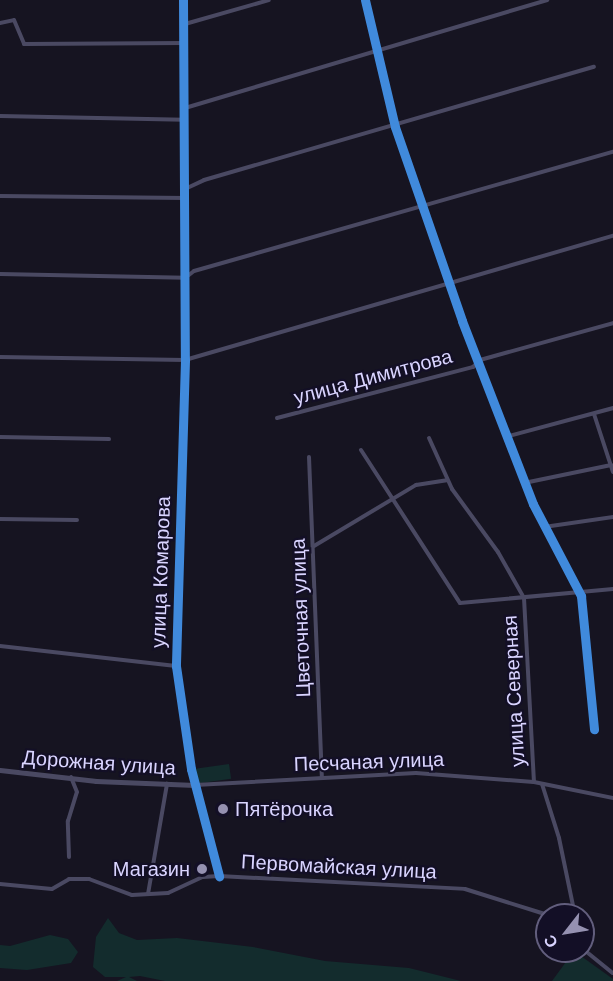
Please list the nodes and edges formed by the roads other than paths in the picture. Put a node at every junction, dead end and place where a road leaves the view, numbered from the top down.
1 (183, 0) edge
2 (269, 0) edge
3 (365, 0) edge
4 (547, 0) edge
5 (0, 23) edge
6 (185, 24) junction
7 (185, 43) junction
8 (376, 53) junction
9 (594, 67) dead end
10 (185, 108) junction
11 (0, 116) edge
12 (184, 120) junction
13 (395, 127) junction
14 (613, 152) edge
15 (185, 189) junction
16 (0, 196) edge
17 (186, 198) junction
18 (424, 207) junction
19 (613, 236) edge
20 (0, 274) edge
21 (185, 278) junction
22 (451, 282) junction
23 (613, 323) edge
24 (0, 357) edge
25 (185, 360) junction
26 (480, 360) junction
27 (613, 408) edge
28 (594, 414) junction
29 (278, 418) dead end
30 (0, 437) edge
31 (505, 437) junction
32 (429, 438) dead end
33 (110, 439) dead end
34 (361, 450) dead end
35 (309, 457) dead end
36 (611, 465) junction
37 (613, 472) edge
38 (447, 480) junction
39 (524, 483) junction
40 (392, 499) junction
41 (613, 518) edge
42 (0, 519) edge
43 (77, 520) dead end
44 (544, 527) junction
45 (314, 546) junction
46 (613, 589) edge
47 (579, 592) junction
48 (524, 598) junction
49 (0, 646) edge
50 (176, 666) junction
51 (594, 729) dead end
52 (0, 770) edge
53 (70, 777) junction
54 (322, 778) junction
55 (534, 782) junction
56 (166, 784) junction
57 (542, 784) junction
58 (195, 785) junction
59 (613, 798) edge
60 (69, 856) dead end
61 (219, 876) junction
62 (0, 884) edge
63 (148, 894) junction
64 (573, 903) edge
65 (535, 911) edge
66 (595, 959) edge
67 (613, 973) edge

1 - 6 street, улица Комарова
2 - 6 street
3 - 8 street
4 - 8 street
5 - 7 street
6 - 7 street, улица Комарова
7 - 10 street, улица Комарова
8 - 10 street
8 - 13 street
9 - 13 street
10 - 12 street, улица Комарова
11 - 12 street
12 - 15 street, улица Комарова
13 - 15 street
13 - 18 street
14 - 18 street
15 - 17 street, улица Комарова
16 - 17 street
17 - 21 street, улица Комарова
18 - 21 street
18 - 22 street
19 - 22 street
20 - 21 street
21 - 25 street, улица Комарова
22 - 25 street
22 - 26 street
23 - 26 street, улица Димитрова
24 - 25 street
25 - 50 street, улица Комарова
26 - 29 street, улица Димитрова
26 - 31 street
27 - 28 street
28 - 31 street
28 - 36 street
30 - 33 street
31 - 39 street
32 - 38 street
34 - 40 street
35 - 45 street, Цветочная улица
36 - 37 street
36 - 39 street
38 - 40 street
38 - 48 street
39 - 44 street
40 - 45 street
40 - 48 street
41 - 44 street
42 - 43 street
44 - 47 street
45 - 54 street, Цветочная улица
46 - 47 street
47 - 48 street
47 - 51 street
48 - 55 street, улица Северная
49 - 50 street, улица Комарова
50 - 58 street, улица Комарова
52 - 53 street, Дорожная улица
53 - 56 street, Дорожная улица
53 - 60 street
54 - 55 street, Песчаная улица
54 - 58 street, Песчаная улица
55 - 57 street, Песчаная улица
56 - 58 street, Дорожная улица
56 - 63 street
57 - 59 street, Песчаная улица
57 - 64 street
58 - 61 street, Первомайская улица
61 - 63 street
61 - 65 street, Первомайская улица
62 - 63 street
66 - 67 street

